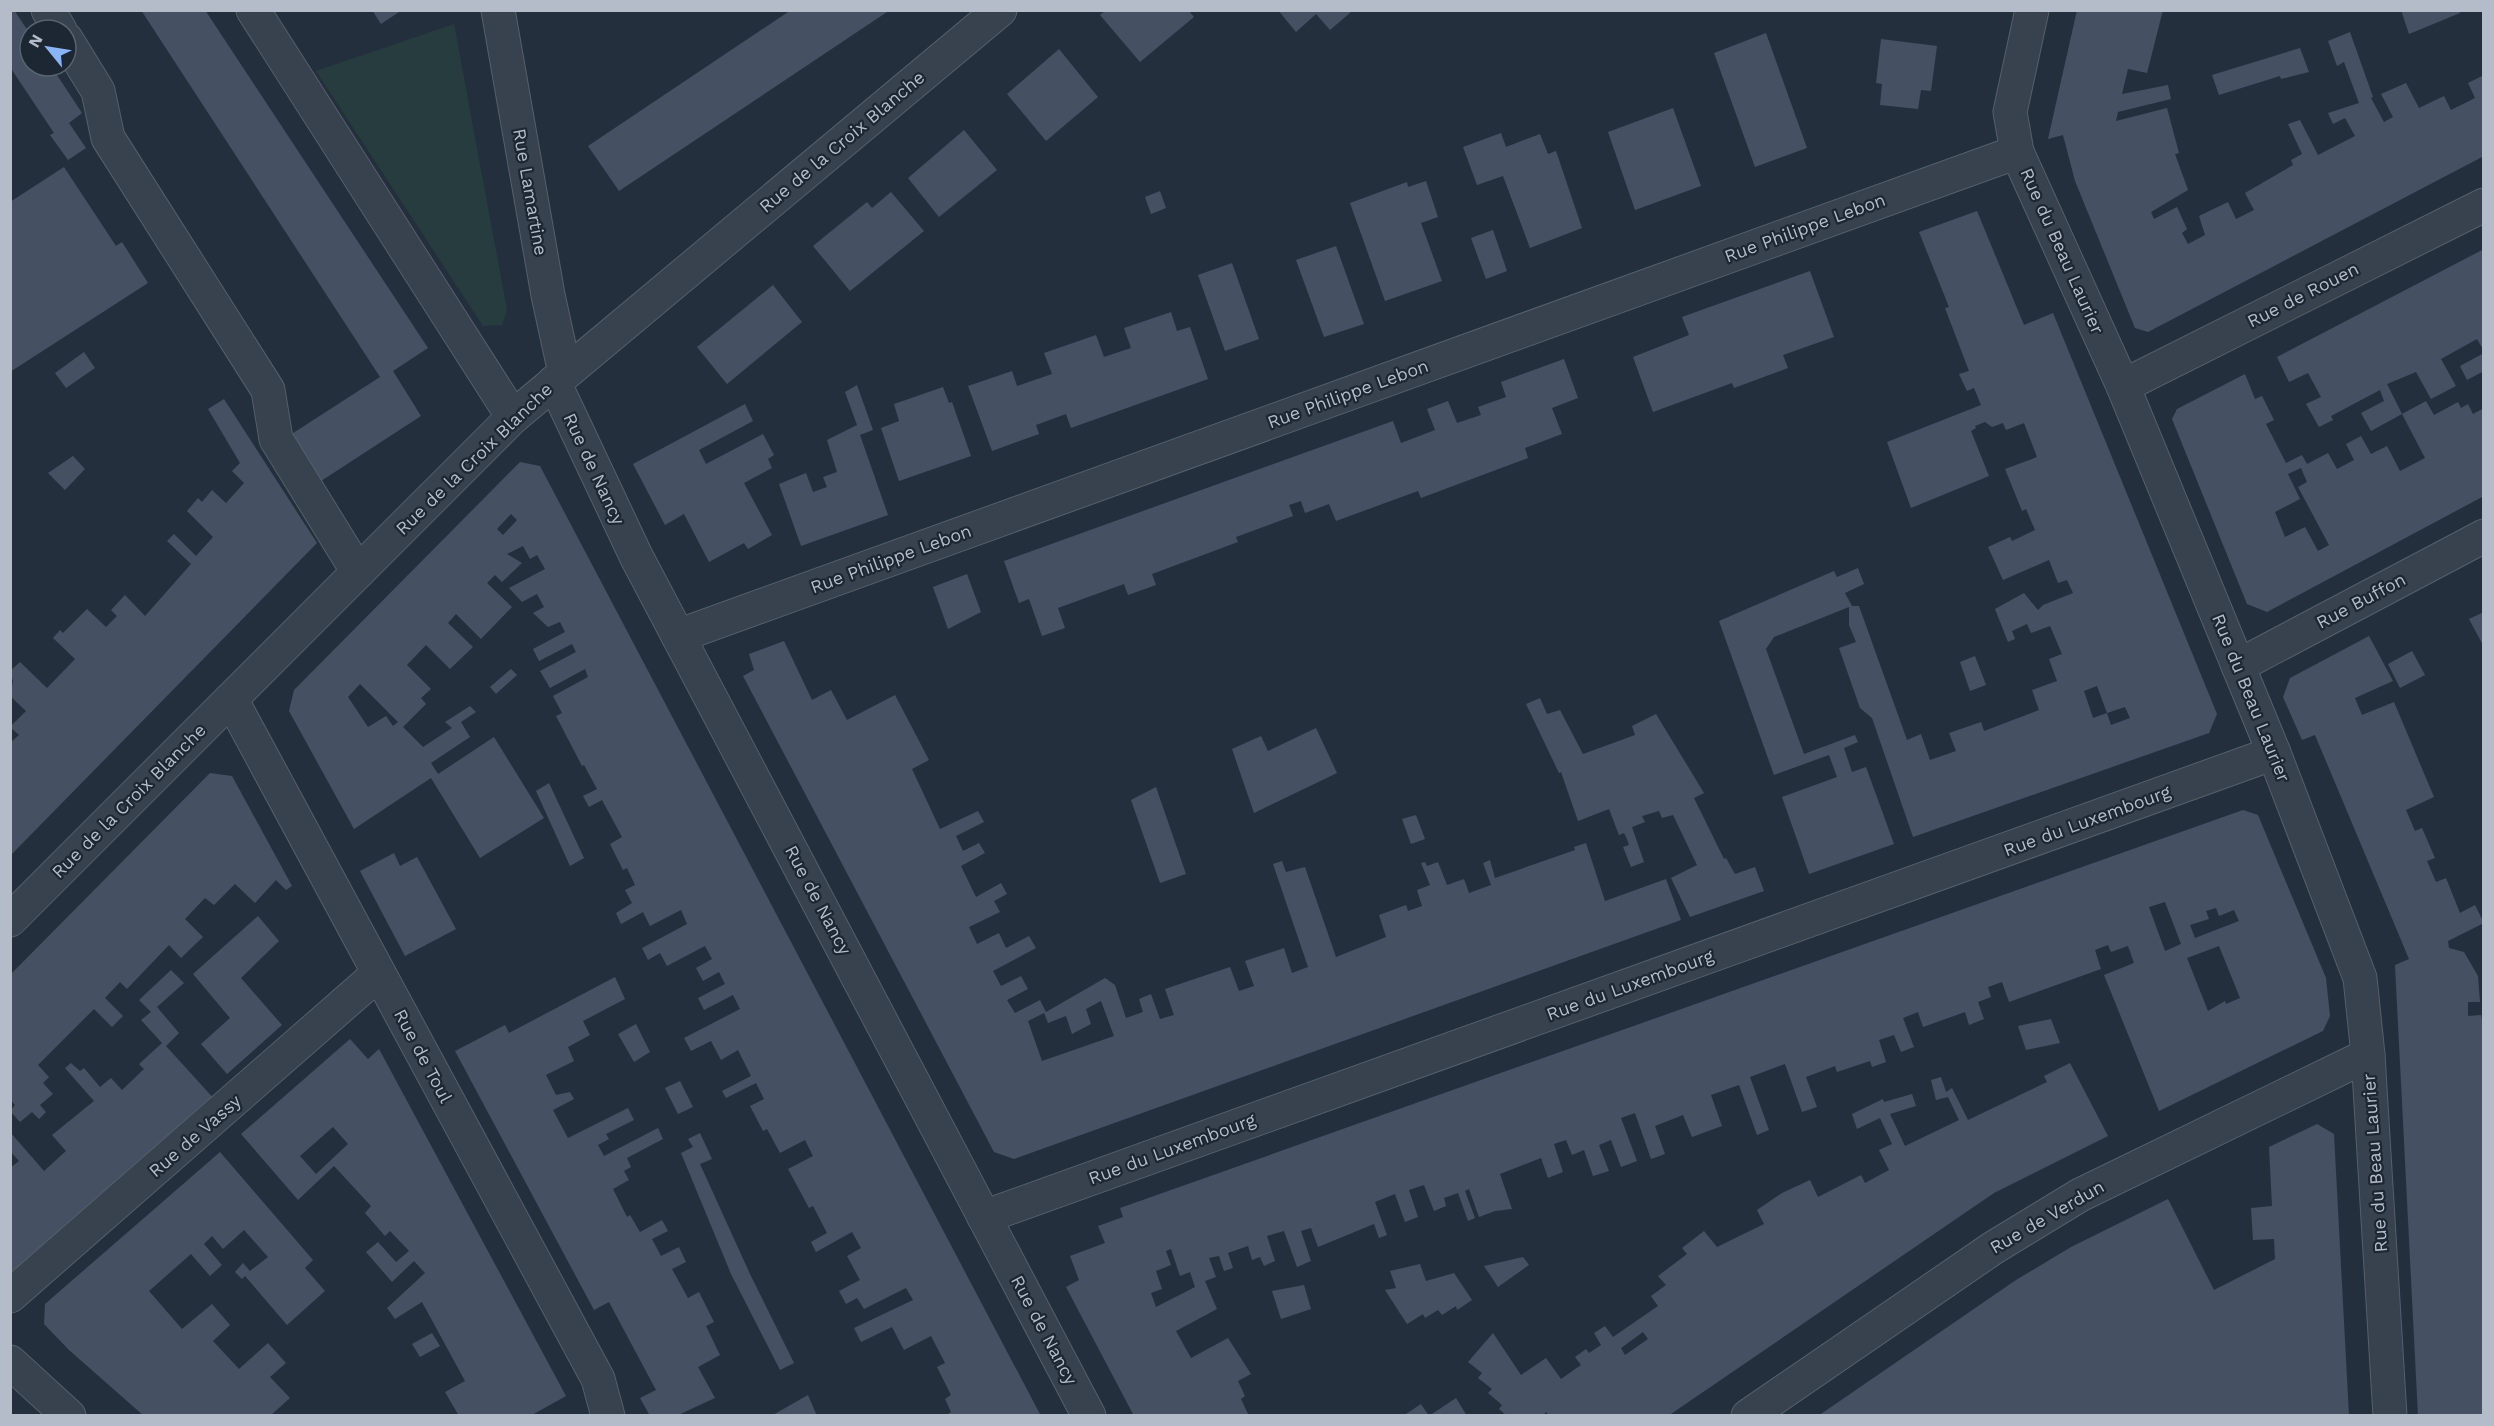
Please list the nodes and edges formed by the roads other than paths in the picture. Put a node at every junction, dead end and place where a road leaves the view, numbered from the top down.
1 (253, 10) edge
2 (498, 10) edge
3 (1000, 10) edge
4 (2032, 10) edge
5 (78, 58) edge
6 (2017, 152) junction
7 (2484, 205) edge
8 (559, 377) junction
9 (2123, 386) junction
10 (513, 417) junction
11 (2484, 536) edge
12 (358, 572) junction
13 (678, 636) junction
14 (2238, 666) junction
15 (231, 699) junction
16 (2274, 753) junction
17 (10, 920) edge
18 (378, 974) junction
19 (2368, 1055) junction
20 (984, 1217) junction
21 (10, 1296) edge
22 (10, 1362) edge
23 (69, 1416) edge
24 (608, 1416) edge
25 (1089, 1416) edge
26 (1748, 1416) edge
27 (2390, 1416) edge

1 - 10 street
2 - 8 street, Rue Lamartine
3 - 8 street, Rue de la Croix Blanche
4 - 6 street, Rue du Beau Laurier
5 - 12 street
6 - 9 street, Rue du Beau Laurier
6 - 13 street, Rue Philippe Lebon
7 - 9 street, Rue de Rouen
8 - 10 street, Rue de la Croix Blanche
8 - 13 street, Rue de Nancy
9 - 14 street, Rue du Beau Laurier
10 - 12 street, Rue de la Croix Blanche
11 - 14 street, Rue Buffon
12 - 15 street, Rue de la Croix Blanche
13 - 20 street, Rue de Nancy
14 - 16 street, Rue du Beau Laurier
15 - 17 street, Rue de la Croix Blanche
15 - 18 street, Rue de Toul
16 - 19 street, Rue du Beau Laurier
16 - 20 street, Rue du Luxembourg
18 - 21 street, Rue de Vassy
18 - 24 street, Rue de Toul
19 - 26 street, Rue de Verdun
19 - 27 street, Rue du Beau Laurier
20 - 25 street, Rue de Nancy
22 - 23 street

